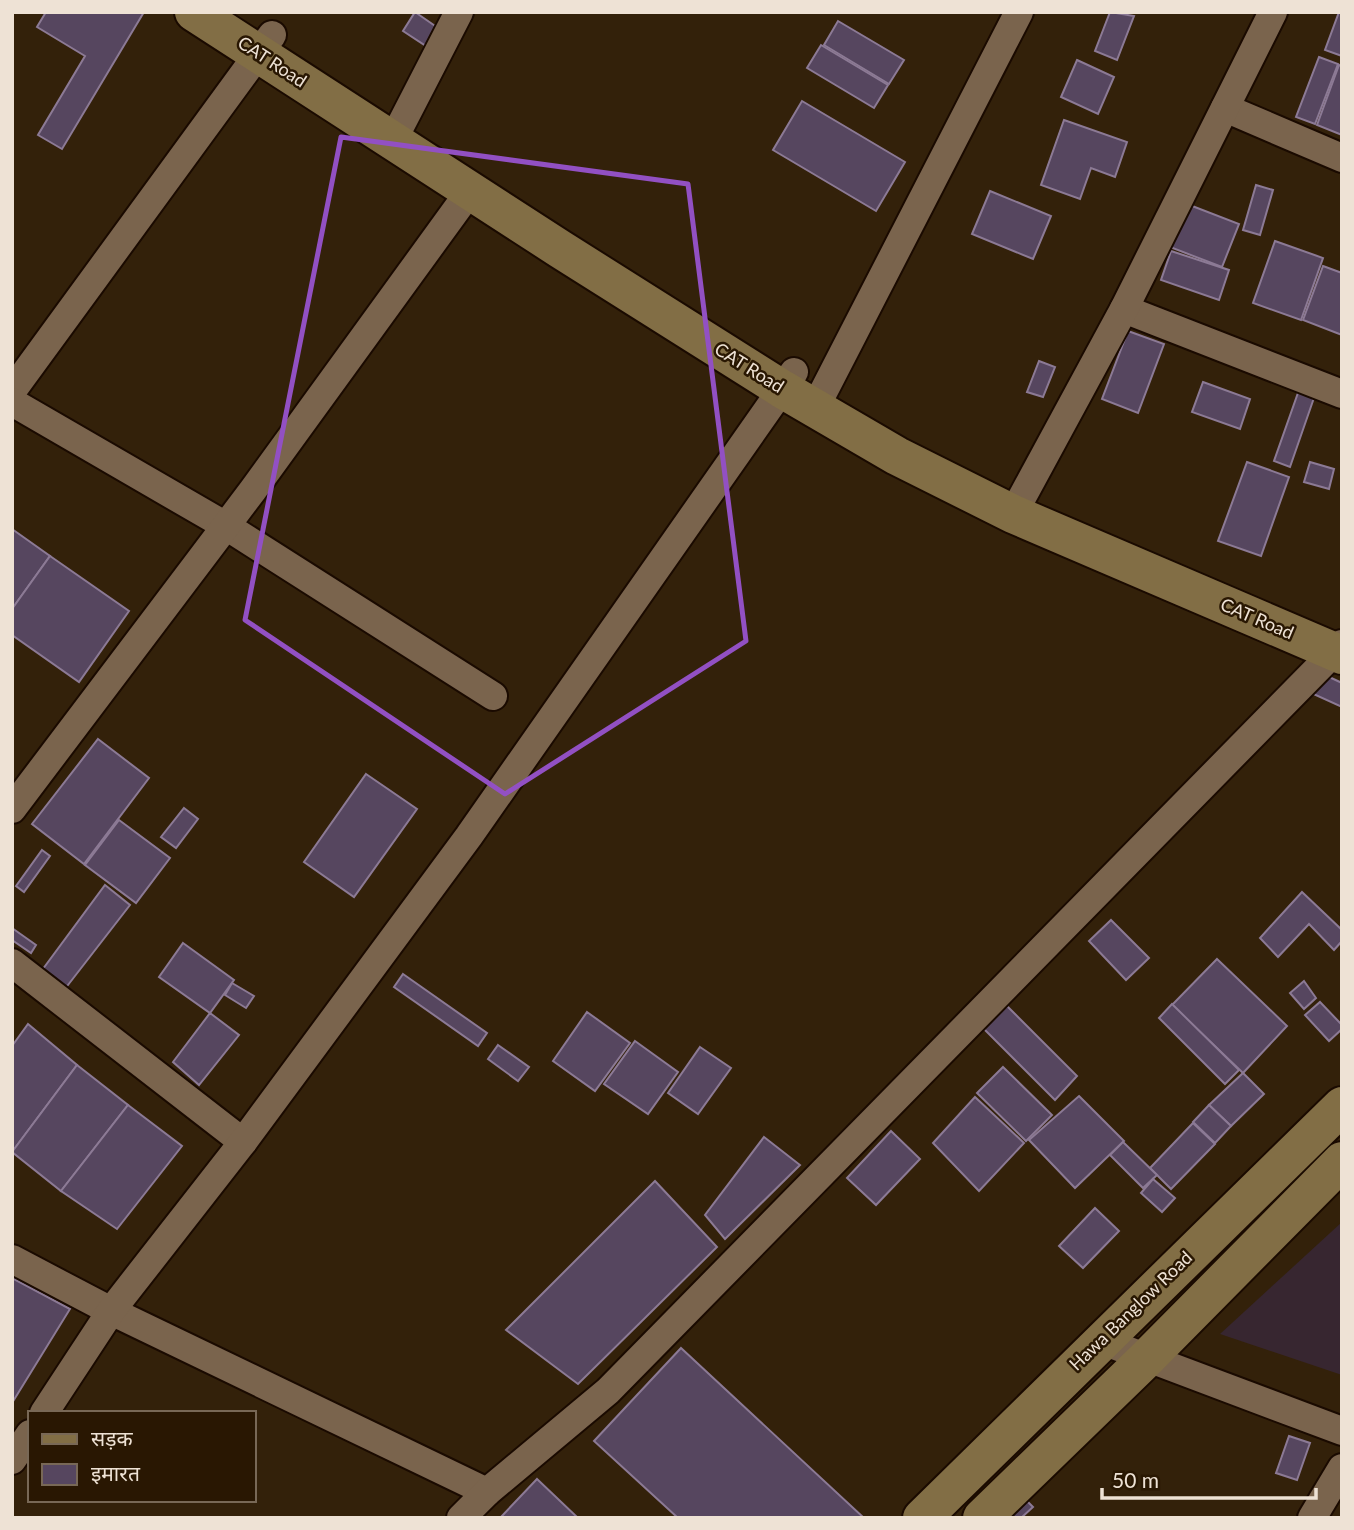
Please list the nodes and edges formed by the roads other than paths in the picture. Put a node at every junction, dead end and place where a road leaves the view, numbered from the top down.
1 (194, 12) edge
2 (237, 12) edge
3 (459, 12) edge
4 (1019, 12) edge
5 (1273, 12) edge
6 (266, 44) junction
7 (1225, 108) junction
8 (398, 130) junction
9 (1342, 158) edge
10 (470, 191) junction
11 (1124, 309) junction
12 (804, 390) junction
13 (12, 391) edge
14 (1342, 394) edge
15 (12, 402) edge
16 (1018, 505) junction
17 (226, 526) junction
18 (1340, 646) edge
19 (493, 696) dead end
20 (12, 809) edge
21 (12, 963) edge
22 (1342, 1106) edge
23 (243, 1142) junction
24 (1342, 1161) edge
25 (12, 1259) edge
26 (111, 1311) junction
27 (1100, 1340) junction
28 (1147, 1358) junction
29 (45, 1411) edge
30 (1342, 1431) edge
31 (28, 1437) edge
32 (12, 1460) edge
33 (1342, 1468) edge
34 (487, 1492) junction
35 (461, 1518) edge
36 (922, 1518) edge
37 (982, 1518) edge
38 (1311, 1518) edge

1 - 6 street, CAT Road
2 - 6 street, CAT Road
3 - 8 street
4 - 12 street
5 - 7 street
6 - 8 street, CAT Road
6 - 13 street
7 - 9 street
7 - 11 street
8 - 10 street, CAT Road
8 - 12 street, CAT Road
10 - 12 street, CAT Road
10 - 17 street
11 - 14 street
11 - 16 street
12 - 16 street, CAT Road
12 - 23 street
15 - 17 street
16 - 18 street, CAT Road
17 - 19 street
17 - 20 street
18 - 34 street
21 - 23 street
22 - 27 street, Hawa Banglow Road
23 - 26 street
24 - 28 street
25 - 26 street
26 - 29 street
26 - 34 street
27 - 28 street
27 - 36 street, Hawa Banglow Road
28 - 30 street
28 - 37 street
31 - 32 street
33 - 38 street
34 - 35 street

